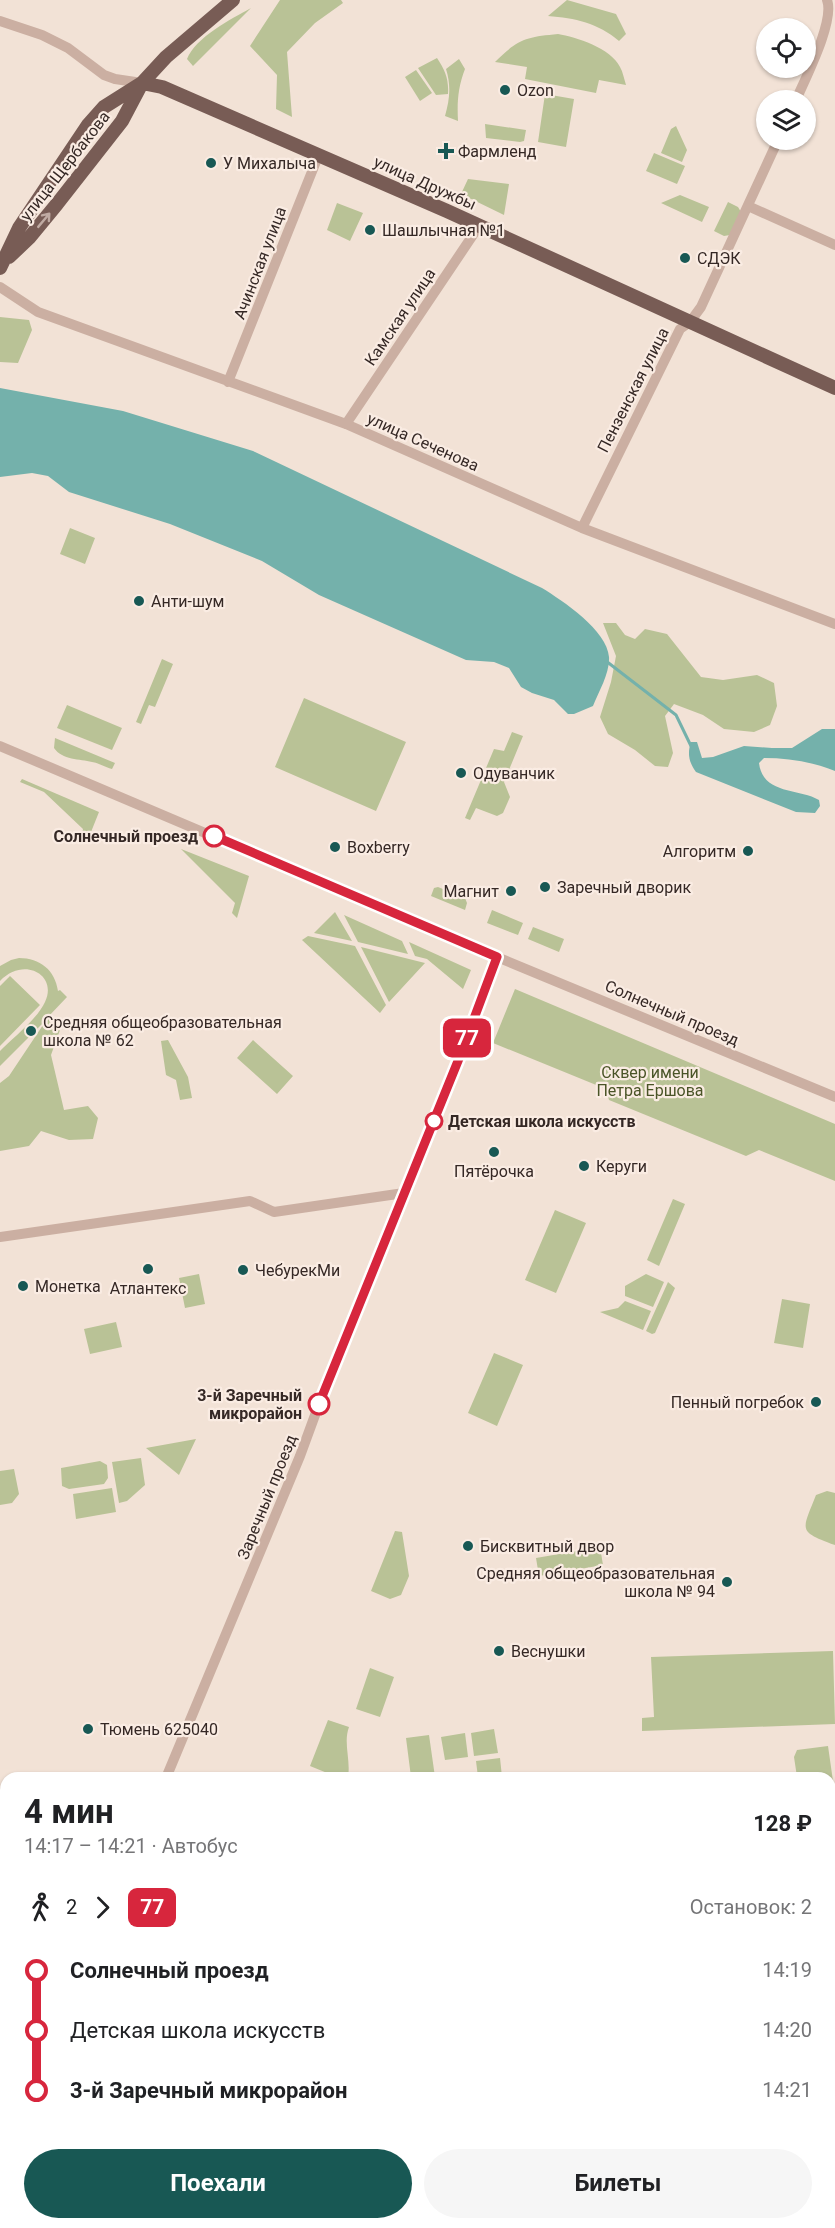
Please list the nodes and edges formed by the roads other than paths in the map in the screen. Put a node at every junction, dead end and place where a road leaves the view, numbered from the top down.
1 (233, 0) edge
2 (827, 0) edge
3 (0, 21) edge
4 (142, 83) junction
5 (800, 90) edge
6 (773, 150) edge
7 (319, 154) junction
8 (748, 206) junction
9 (479, 226) junction
10 (835, 245) edge
11 (2, 265) edge
12 (0, 287) edge
13 (690, 322) junction
14 (228, 382) junction
15 (835, 387) edge
16 (346, 424) junction
17 (582, 528) junction
18 (835, 624) edge
19 (0, 746) edge
20 (497, 957) junction
21 (835, 1096) edge
22 (404, 1193) junction
23 (0, 1237) edge
24 (169, 1772) edge

1 - 4 main road, улица Щербакова
2 - 5 street
3 - 4 street, улица Дружбы
4 - 7 main road, улица Дружбы
11 -> 4 main road, улица Щербакова
4 - 11 main road, улица Щербакова
6 - 8 street, Пензенская улица
7 - 9 main road, улица Дружбы
7 - 14 street, Ачинская улица
8 - 10 street
8 - 13 street, Пензенская улица
9 - 13 main road, улица Дружбы
9 - 16 street, Камская улица
12 - 14 street, улица Сеченова
13 - 15 main road, улица Дружбы
13 - 17 street, Пензенская улица
14 - 16 street, улица Сеченова
16 - 17 street, улица Сеченова
17 - 18 street, улица Сеченова
19 - 20 street, Солнечный проезд
20 - 21 street, Солнечный проезд
20 - 22 street, Заречный проезд
22 - 23 street
22 - 24 street, Заречный проезд

